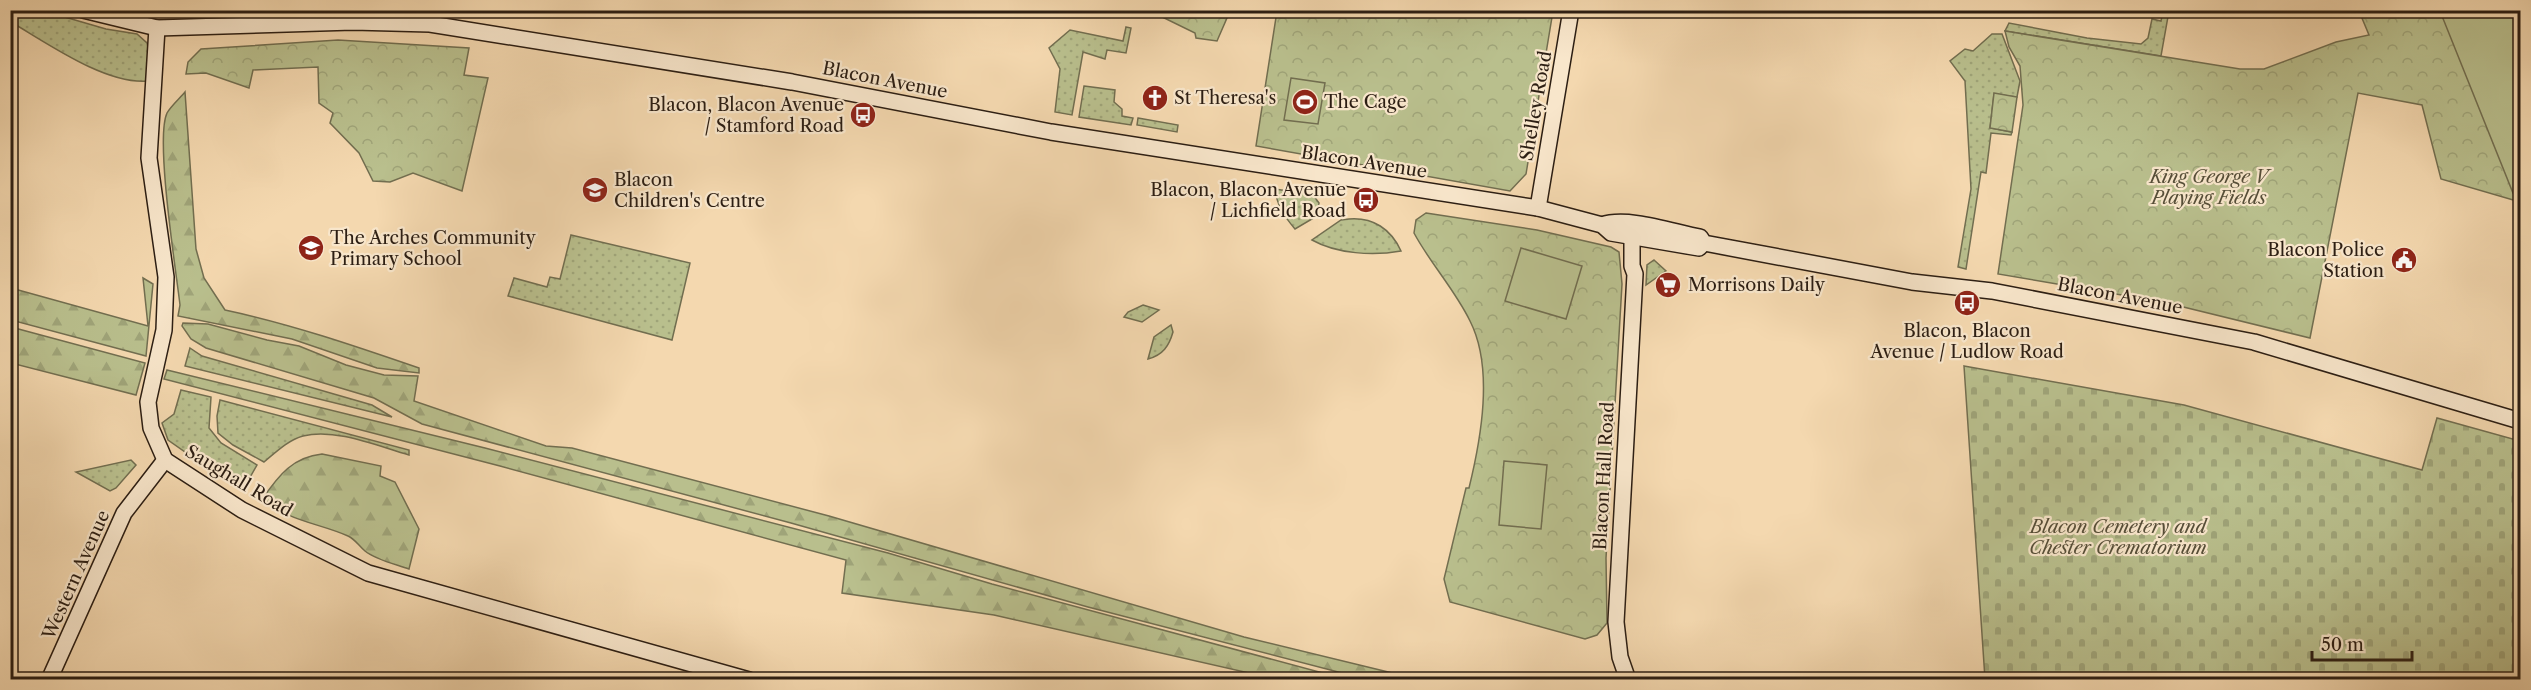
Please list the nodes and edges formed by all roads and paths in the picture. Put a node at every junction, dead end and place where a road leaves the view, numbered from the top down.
1 (83, 10) edge
2 (1571, 10) edge
3 (157, 28) junction
4 (1538, 208) junction
5 (1637, 232) junction
6 (2520, 421) edge
7 (165, 460) junction
8 (49, 680) edge
9 (749, 680) edge
10 (1628, 680) edge

1 - 3 street
2 - 4 street, Shelley Road
3 - 4 street, Blacon Avenue
3 - 7 street, Saughall Road
4 - 5 street, Blacon Avenue
5 - 6 street, Blacon Avenue
5 - 10 street, Blacon Hall Road
7 - 8 street, Western Avenue
7 - 9 street, Saughall Road

